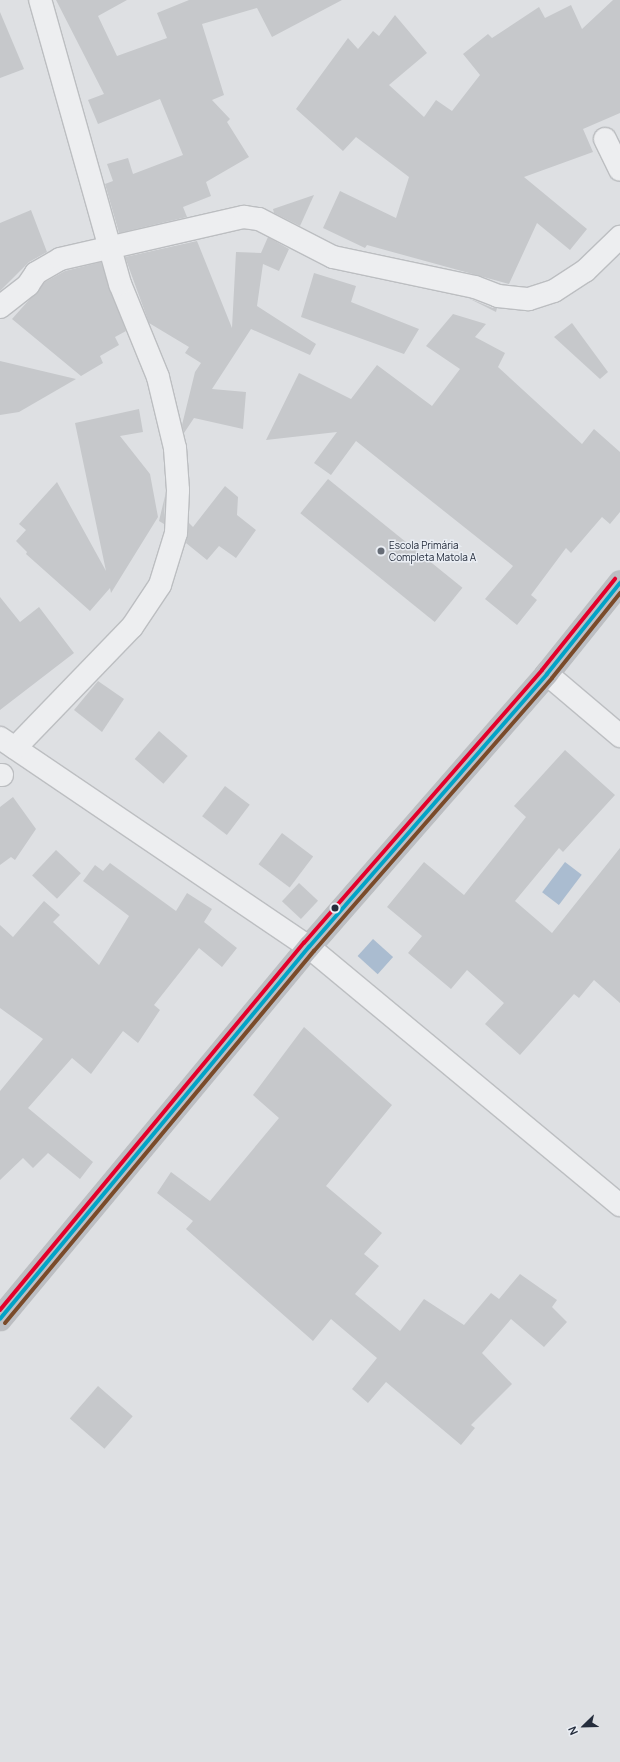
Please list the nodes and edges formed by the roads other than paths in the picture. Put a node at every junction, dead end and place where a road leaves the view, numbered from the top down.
1 (40, 0) edge
2 (605, 139) dead end
3 (620, 170) edge
4 (620, 239) edge
5 (112, 246) junction
6 (0, 307) edge
7 (620, 583) edge
8 (547, 674) junction
9 (620, 736) edge
10 (8, 743) edge
11 (308, 947) junction
12 (620, 1205) edge
13 (0, 1319) edge

1 - 5 street
2 - 3 street
4 - 5 street
5 - 6 street
5 - 10 street
7 - 8 street
8 - 9 street
8 - 11 street
10 - 11 street
11 - 12 street
11 - 13 street

